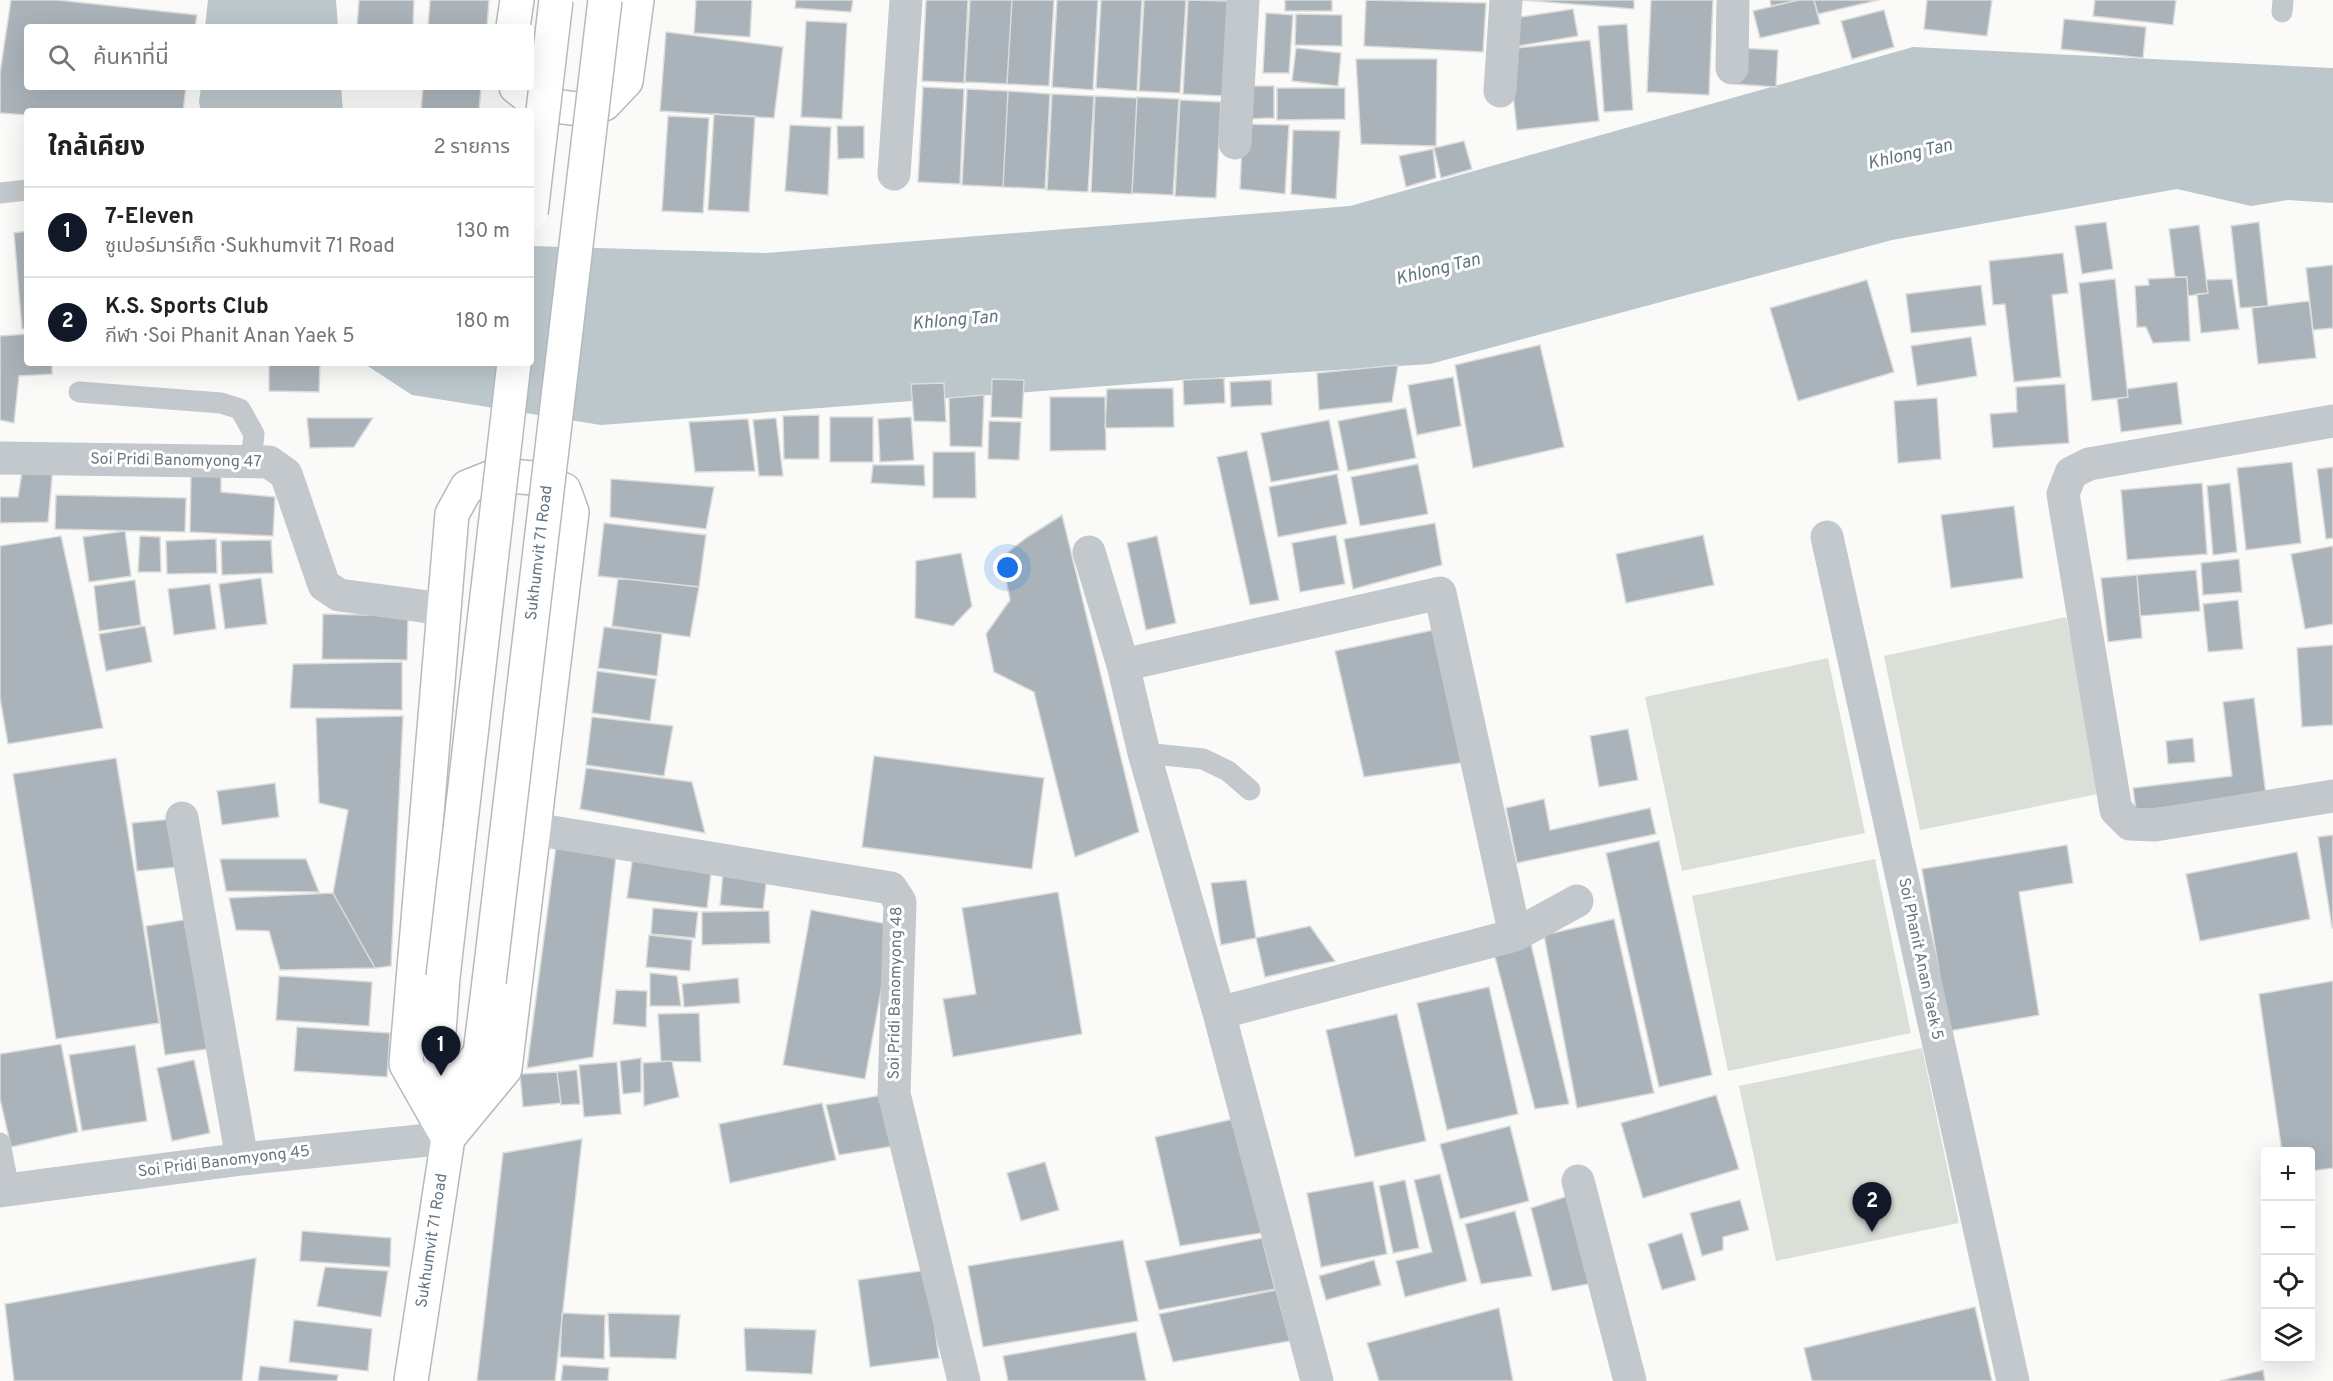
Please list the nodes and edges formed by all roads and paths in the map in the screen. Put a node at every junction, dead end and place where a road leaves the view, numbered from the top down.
1 (517, 0) edge
2 (556, 0) edge
3 (605, 0) edge
4 (638, 0) edge
5 (906, 0) edge
6 (1243, 0) edge
7 (1506, 0) edge
8 (1733, 0) edge
9 (513, 24) edge
10 (1732, 68) dead end
11 (520, 90) edge
12 (1500, 91) dead end
13 (1235, 143) dead end
14 (894, 174) dead end
15 (534, 187) edge
16 (24, 190) edge
17 (0, 193) edge
18 (514, 366) edge
19 (79, 392) dead end
20 (2333, 421) edge
21 (0, 458) edge
22 (251, 461) junction
23 (1827, 537) dead end
24 (1089, 552) dead end
25 (444, 609) junction
26 (1124, 666) junction
27 (1144, 753) junction
28 (1250, 790) dead end
29 (2333, 796) edge
30 (182, 818) dead end
31 (534, 829) junction
32 (1577, 901) dead end
33 (1515, 935) junction
34 (1219, 1013) junction
35 (450, 1098) junction
36 (448, 1138) junction
37 (0, 1143) edge
38 (242, 1159) junction
39 (1578, 1181) dead end
40 (4, 1190) edge
41 (411, 1381) edge
42 (964, 1381) edge
43 (1317, 1381) edge
44 (1630, 1381) edge
45 (2013, 1381) edge

1 - 9 main road
2 - 15 main road, bridge
3 - 35 main road, Sukhumvit 71 Road, bridge
4 - 11 main road
5 - 14 street
6 - 13 street
7 - 12 street
8 - 10 street
16 - 17 lane
18 - 35 main road, Sukhumvit 71 Road, bridge
19 - 22 lane
20 - 29 street
21 - 22 street, Soi Pridi Banomyong 47
22 - 25 street, Soi Pridi Banomyong 47
23 - 45 street, Soi Phanit Anan Yaek 5
24 - 26 street
25 - 31 main road
25 - 36 main road
26 - 27 street
26 - 33 street
27 - 28 lane
27 - 34 street
30 - 38 street
31 - 36 main road
31 - 42 street, Soi Pridi Banomyong 48
32 - 33 street
33 - 34 street
34 - 43 street
35 - 36 main road, Sukhumvit 71 Road
36 - 38 street, Soi Pridi Banomyong 45
36 - 41 main road, Sukhumvit 71 Road
37 - 40 lane
38 - 40 street, Soi Pridi Banomyong 45
39 - 44 street

